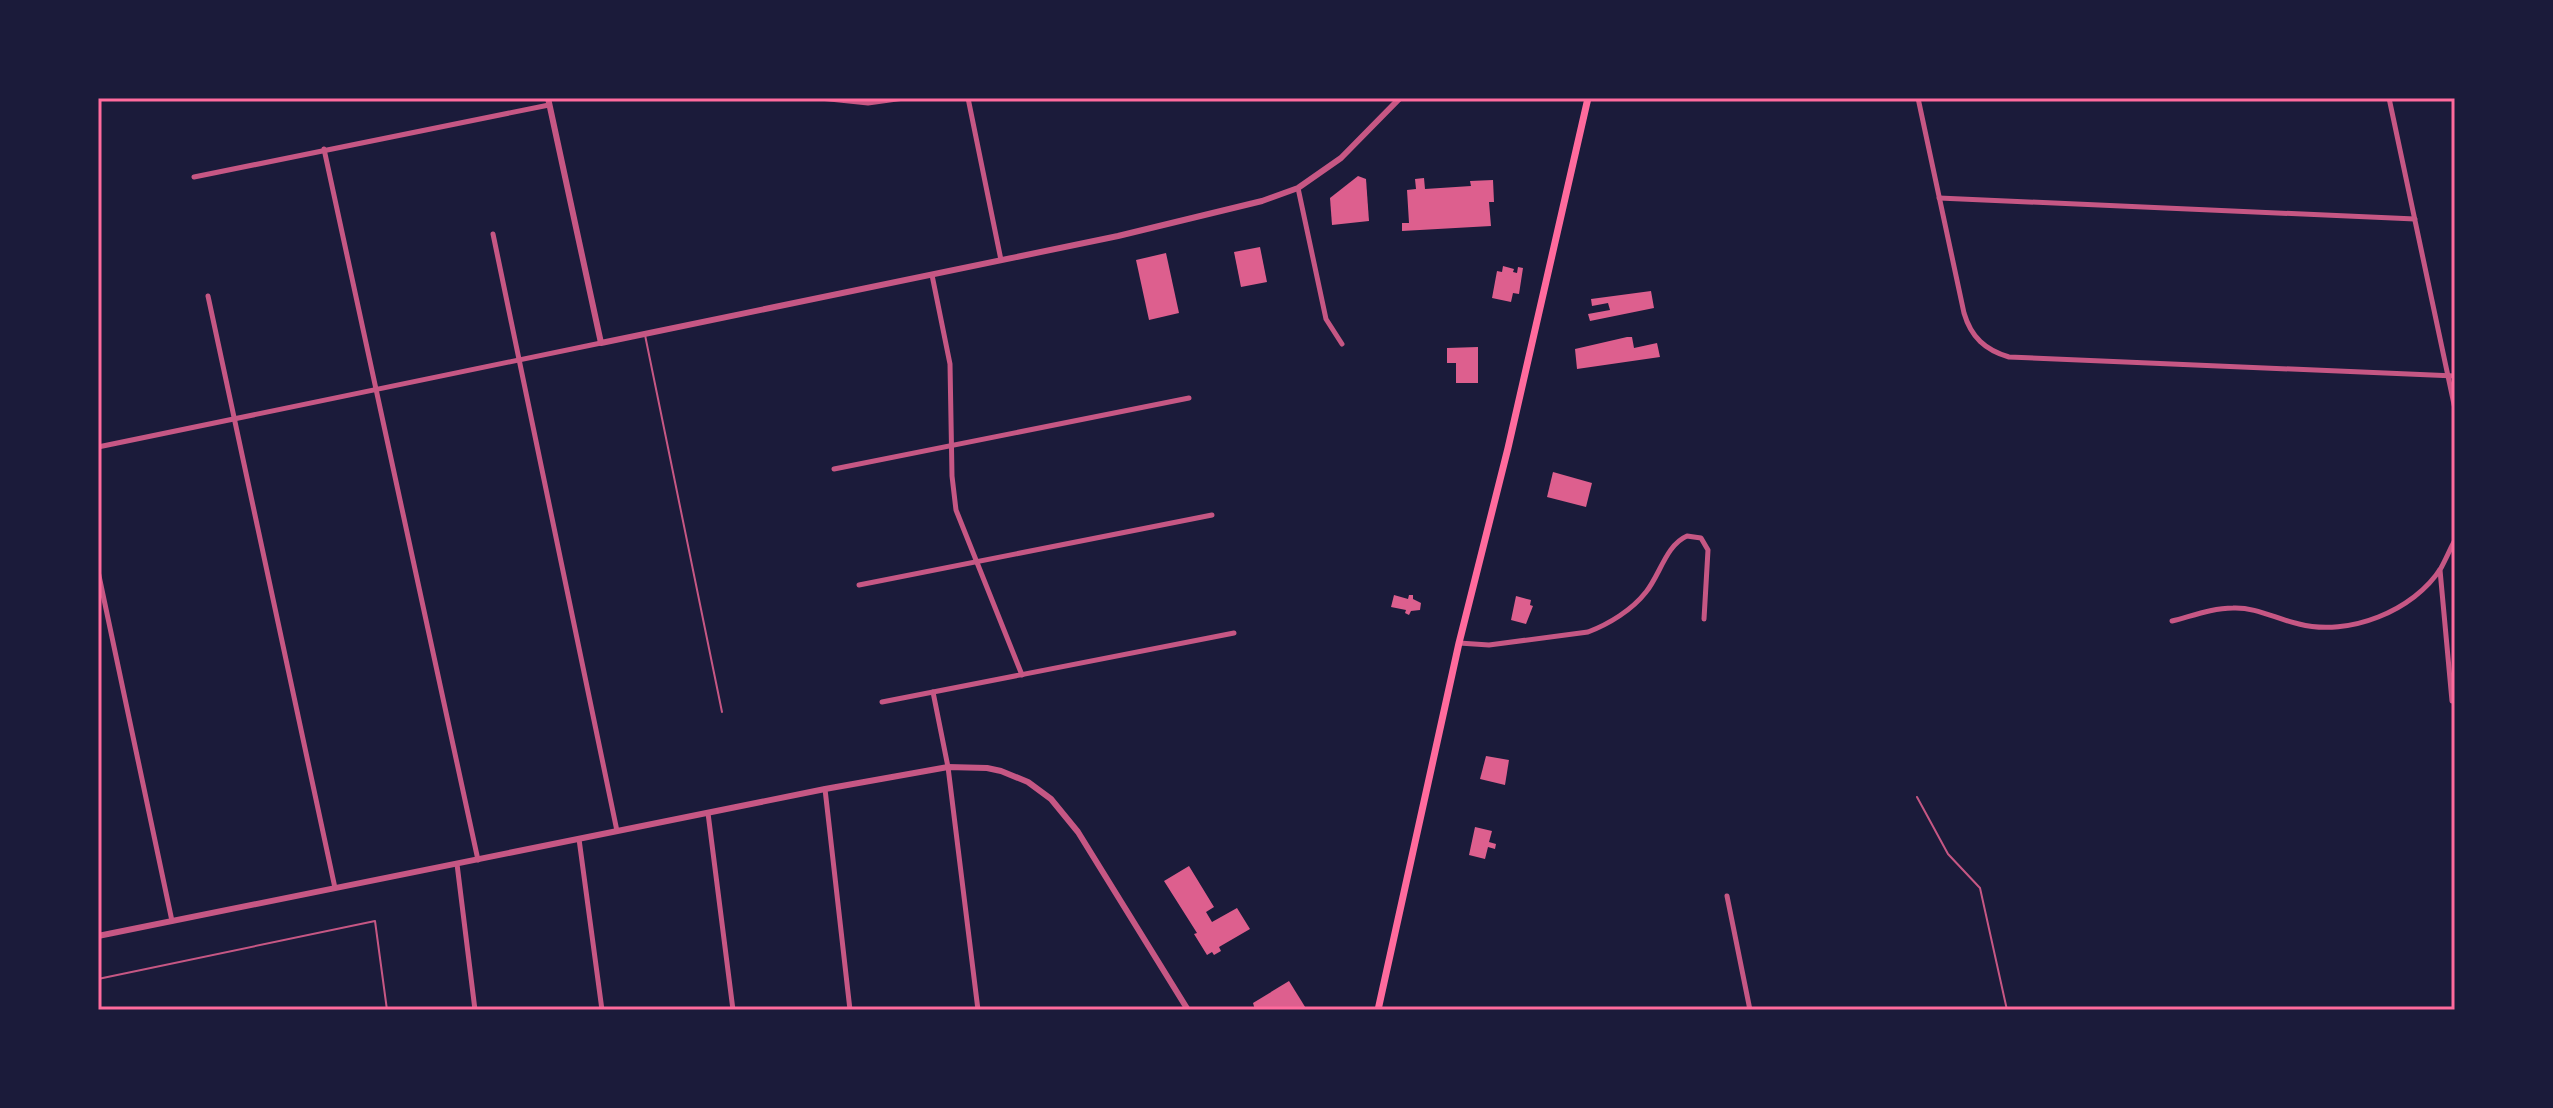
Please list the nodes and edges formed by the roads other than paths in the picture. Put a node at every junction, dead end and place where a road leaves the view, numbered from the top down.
1 (820, 98) edge
2 (904, 98) edge
3 (968, 98) edge
4 (1400, 98) edge
5 (1588, 98) edge
6 (1918, 98) edge
7 (2389, 98) edge
8 (549, 101) edge
9 (324, 149) junction
10 (194, 177) dead end
11 (1298, 188) junction
12 (1939, 198) junction
13 (2415, 219) junction
14 (493, 234) dead end
15 (1001, 261) junction
16 (932, 275) junction
17 (208, 296) dead end
18 (644, 334) junction
19 (601, 343) junction
20 (1342, 344) dead end
21 (519, 360) junction
22 (2452, 377) edge
23 (376, 390) junction
24 (1189, 398) dead end
25 (2455, 409) edge
26 (234, 419) junction
27 (952, 445) junction
28 (98, 447) edge
29 (834, 469) dead end
30 (1212, 515) dead end
31 (2455, 540) edge
32 (976, 562) junction
33 (2440, 569) junction
34 (98, 571) edge
35 (859, 585) dead end
36 (1704, 619) dead end
37 (2172, 621) dead end
38 (1234, 633) dead end
39 (1459, 643) junction
40 (1022, 675) junction
41 (933, 692) junction
42 (2452, 701) dead end
43 (882, 702) dead end
44 (722, 712) dead end
45 (948, 767) junction
46 (825, 789) junction
47 (1917, 797) dead end
48 (708, 813) junction
49 (617, 831) junction
50 (579, 839) junction
51 (478, 860) junction
52 (457, 864) junction
53 (335, 888) junction
54 (1727, 896) dead end
55 (172, 921) junction
56 (98, 936) edge
57 (98, 979) edge
58 (387, 1010) edge
59 (475, 1010) edge
60 (602, 1010) edge
61 (733, 1010) edge
62 (850, 1010) edge
63 (978, 1010) edge
64 (1188, 1010) edge
65 (1378, 1010) edge
66 (1750, 1010) edge
67 (2007, 1010) edge

1 - 2 street
3 - 15 street
4 - 11 street
5 - 39 main road
6 - 12 street
7 - 13 street
8 - 9 street
8 - 19 street
9 - 10 street
9 - 23 street
11 - 15 street
11 - 20 street
12 - 13 street
12 - 22 street
13 - 22 street
14 - 21 street
15 - 16 street
16 - 18 street
16 - 27 street
17 - 26 street
18 - 19 street
18 - 44 lane
19 - 21 street
21 - 23 street
21 - 49 street
22 - 25 street
23 - 26 street
23 - 51 street
24 - 27 street
26 - 28 street
26 - 53 street
27 - 29 street
27 - 32 street
30 - 32 street
31 - 33 street
32 - 35 street
32 - 40 street
33 - 37 street
33 - 42 street
34 - 55 street
36 - 39 street
38 - 40 street
39 - 65 main road
40 - 41 street
41 - 43 street
41 - 45 street
45 - 46 street
45 - 63 street
45 - 64 street
46 - 48 street
46 - 62 street
47 - 67 lane
48 - 49 street
48 - 61 street
49 - 50 street
50 - 51 street
50 - 60 street
51 - 52 street
52 - 53 street
52 - 59 street
53 - 55 street
54 - 66 street
55 - 56 street
57 - 58 lane

